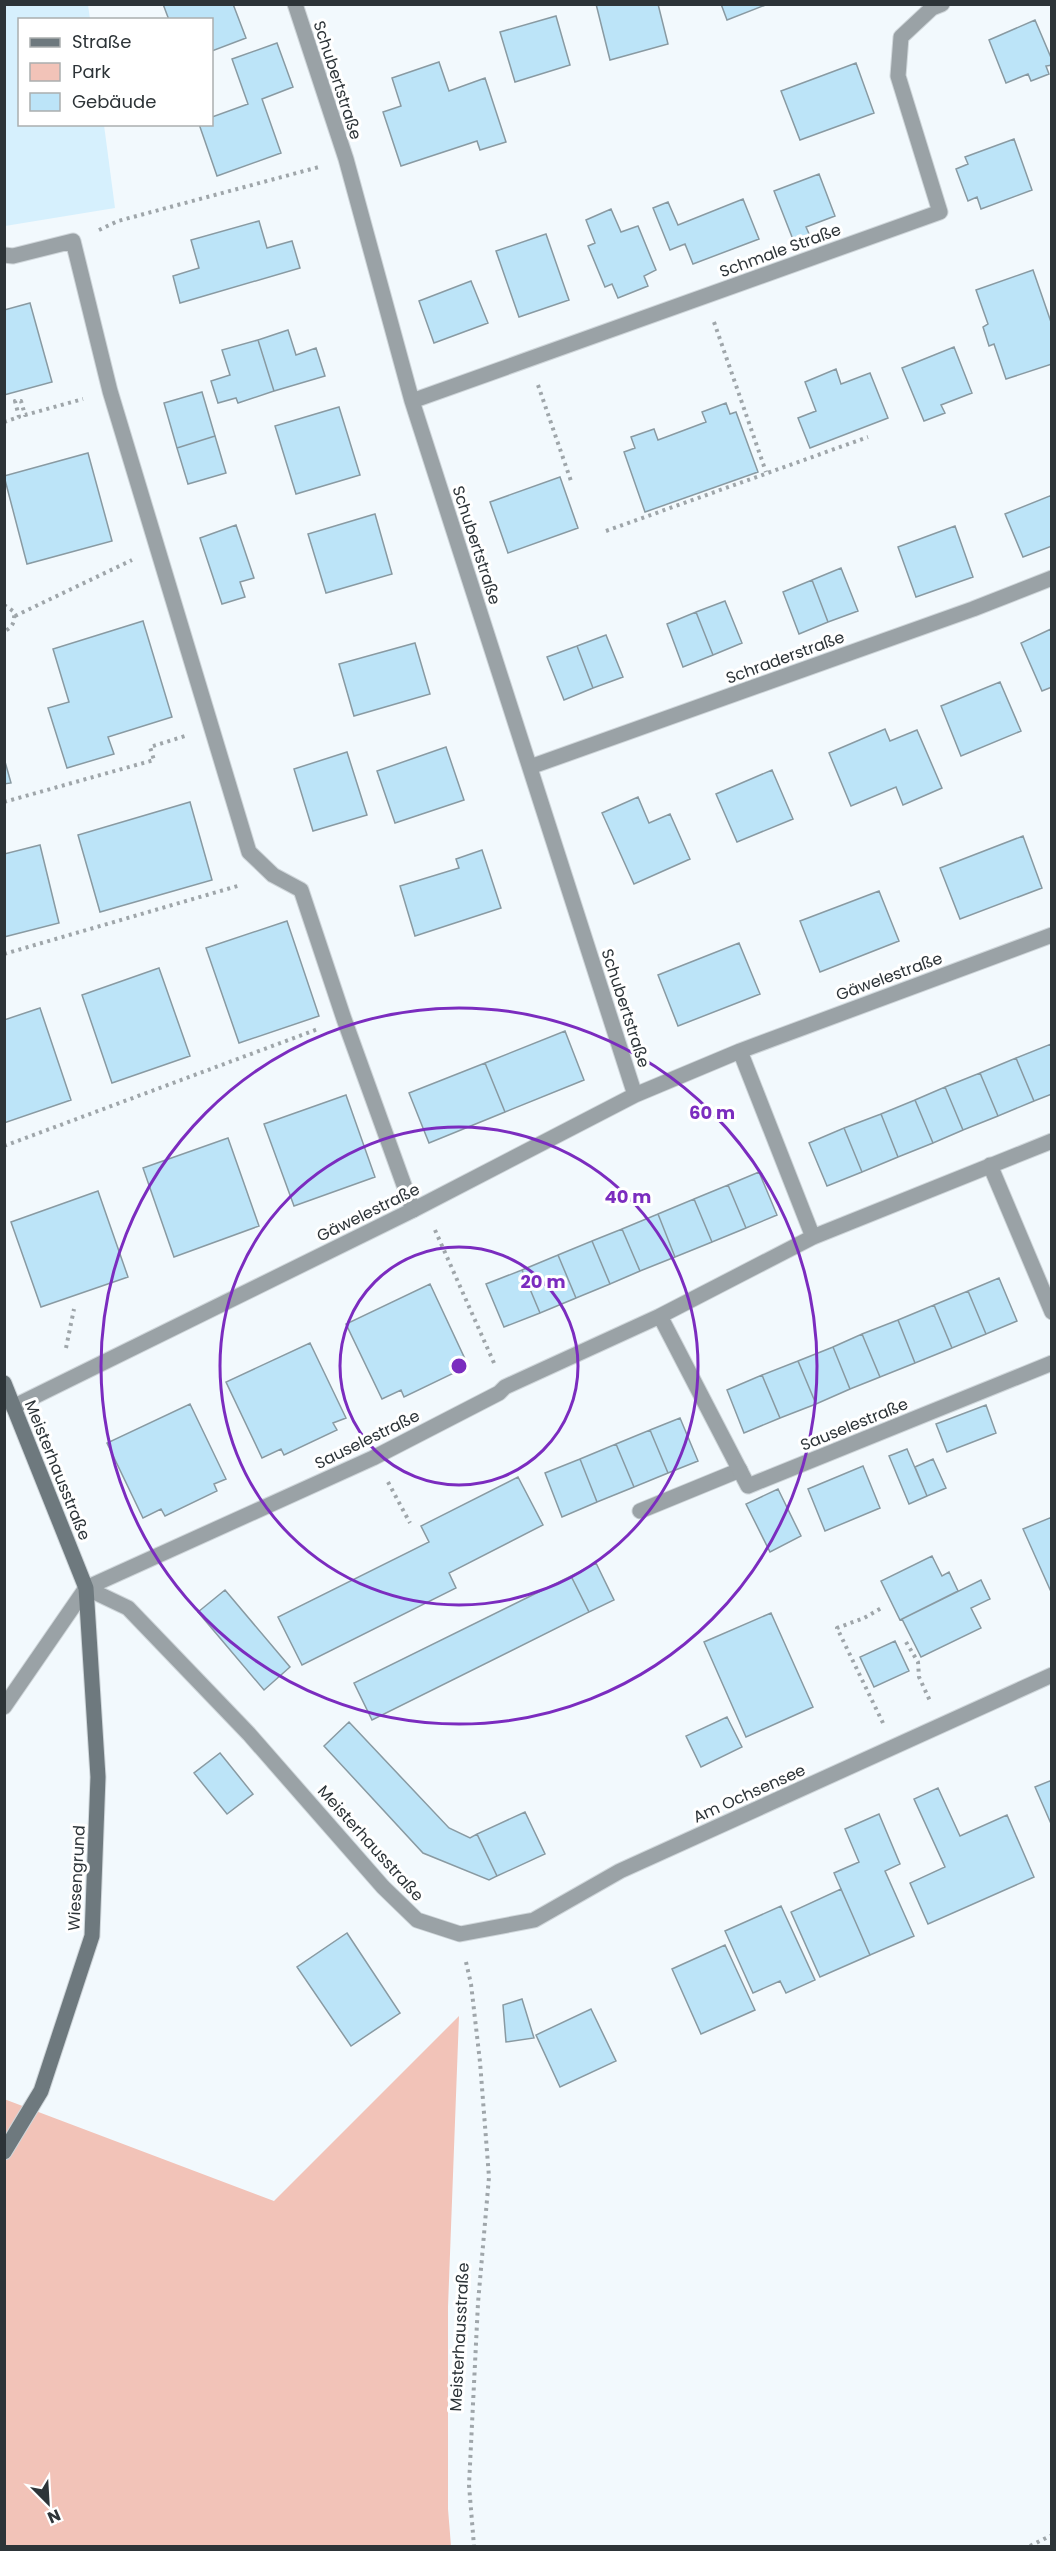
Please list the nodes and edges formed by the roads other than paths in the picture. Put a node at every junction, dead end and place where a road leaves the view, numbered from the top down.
1 (295, 4) edge
2 (942, 4) edge
3 (4, 255) edge
4 (411, 401) junction
5 (1052, 578) edge
6 (530, 767) junction
7 (1052, 935) edge
8 (740, 1051) junction
9 (635, 1095) junction
10 (1052, 1141) edge
11 (990, 1165) junction
12 (418, 1207) junction
13 (813, 1237) junction
14 (1052, 1312) edge
15 (660, 1316) junction
16 (1052, 1363) edge
17 (4, 1383) edge
18 (13, 1407) junction
19 (740, 1470) junction
20 (640, 1511) dead end
21 (86, 1588) junction
22 (1052, 1675) edge
23 (4, 1707) edge
24 (460, 1934) joint
25 (4, 2152) edge

1 - 4 street, Schubertstraße
2 - 4 street, Schmale Straße
3 - 12 street
4 - 6 street, Schubertstraße
5 - 6 street, Schraderstraße
6 - 9 street, Schubertstraße
7 - 8 street, Gäwelestraße
8 - 9 street, Gäwelestraße
8 - 13 street
9 - 12 street, Gäwelestraße
10 - 11 street, Sauselestraße
11 - 13 street, Sauselestraße
11 - 14 street
12 - 18 street, Gäwelestraße
13 - 15 street, Sauselestraße
15 - 19 street
15 - 21 street, Sauselestraße
16 - 19 street, Sauselestraße
17 - 18 street, Meisterhausstraße
18 - 21 street, Meisterhausstraße
19 - 20 street
21 - 23 street
21 - 24 street, Meisterhausstraße
21 - 25 street, Wiesengrund
22 - 24 street, Am Ochsensee

